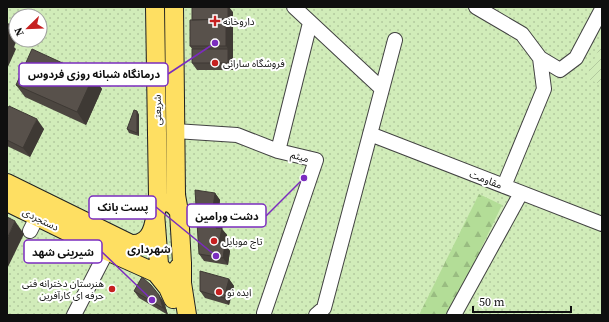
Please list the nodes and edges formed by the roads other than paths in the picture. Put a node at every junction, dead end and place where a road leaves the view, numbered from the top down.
1 (155, 7) edge
2 (174, 7) edge
3 (294, 7) edge
4 (476, 7) edge
5 (602, 9) edge
6 (310, 22) junction
7 (396, 40) dead end
8 (540, 58) junction
9 (382, 90) junction
10 (176, 131) junction
11 (370, 134) junction
12 (278, 151) junction
13 (7, 183) edge
14 (504, 186) junction
15 (521, 193) junction
16 (7, 202) edge
17 (179, 212) junction
18 (155, 213) junction
19 (602, 224) edge
20 (110, 243) junction
21 (182, 263) junction
22 (136, 264) junction
23 (161, 268) junction
24 (175, 307) edge
25 (264, 313) dead end
26 (74, 315) edge
27 (186, 315) edge
28 (316, 315) edge
29 (454, 315) edge

1 - 18 main road, شریعتی
2 - 10 main road, شریعتی
3 - 6 street
4 - 8 street
5 - 8 street
6 - 9 street
6 - 12 street
7 - 9 street
8 - 14 street
9 - 11 street
10 - 12 street, میثم
10 - 17 main road, شریعتی
11 - 14 street, مقاومت
11 - 28 street
12 - 25 street, میثم
13 - 20 main road, دستجردی
14 - 15 street, مقاومت
15 - 19 street, مقاومت
15 - 29 street
16 - 20 main road, دستجردی
17 - 18 main road
17 - 21 main road, شریعتی
18 - 20 main road, دستجردی
18 - 23 main road
20 - 22 main road, دستجردی
20 - 26 street
21 - 23 main road
21 - 27 main road
22 - 23 main road
22 - 24 main road, دستجردی
23 - 24 main road

